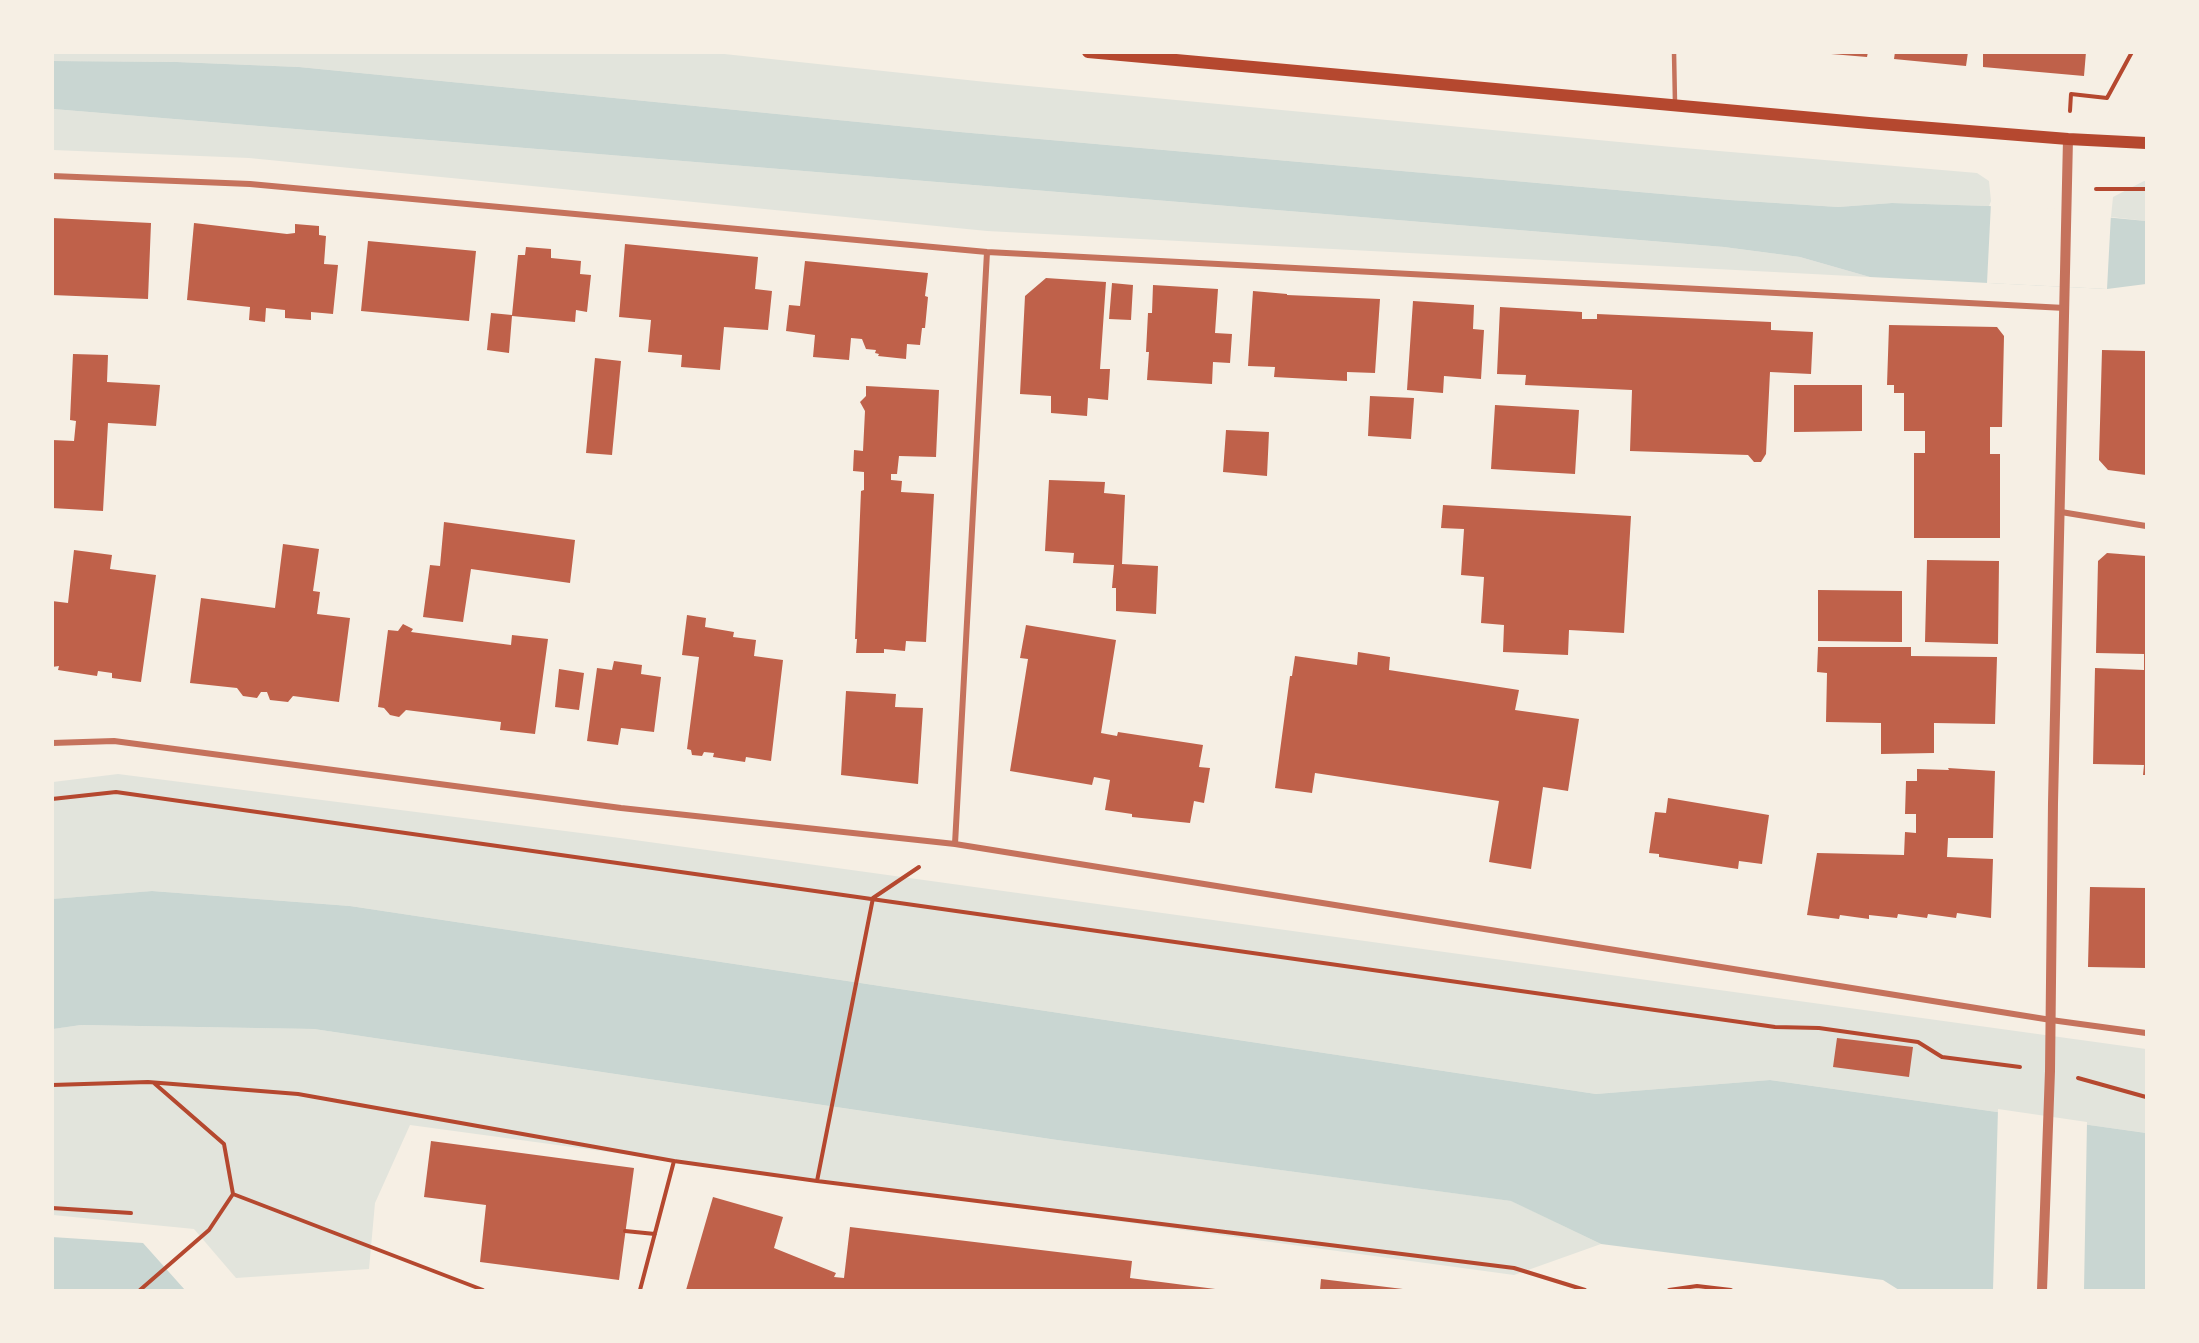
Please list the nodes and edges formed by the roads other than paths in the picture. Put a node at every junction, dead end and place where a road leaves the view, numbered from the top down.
1 (1088, 52) edge
2 (1674, 52) edge
3 (1675, 106) junction
4 (2068, 139) junction
5 (2146, 143) edge
6 (52, 176) edge
7 (987, 252) junction
8 (2065, 308) junction
9 (2061, 513) junction
10 (2146, 526) edge
11 (52, 742) edge
12 (955, 844) junction
13 (2051, 1020) junction
14 (2146, 1033) edge
15 (2042, 1290) edge

1 - 3 main road
2 - 3 lane
3 - 4 main road
4 - 5 main road
4 - 8 street
6 - 7 street
7 - 8 street
7 - 12 street
8 - 9 street
9 - 10 street
9 - 13 street
11 - 12 street
12 - 13 street
13 - 14 street
13 - 15 street

